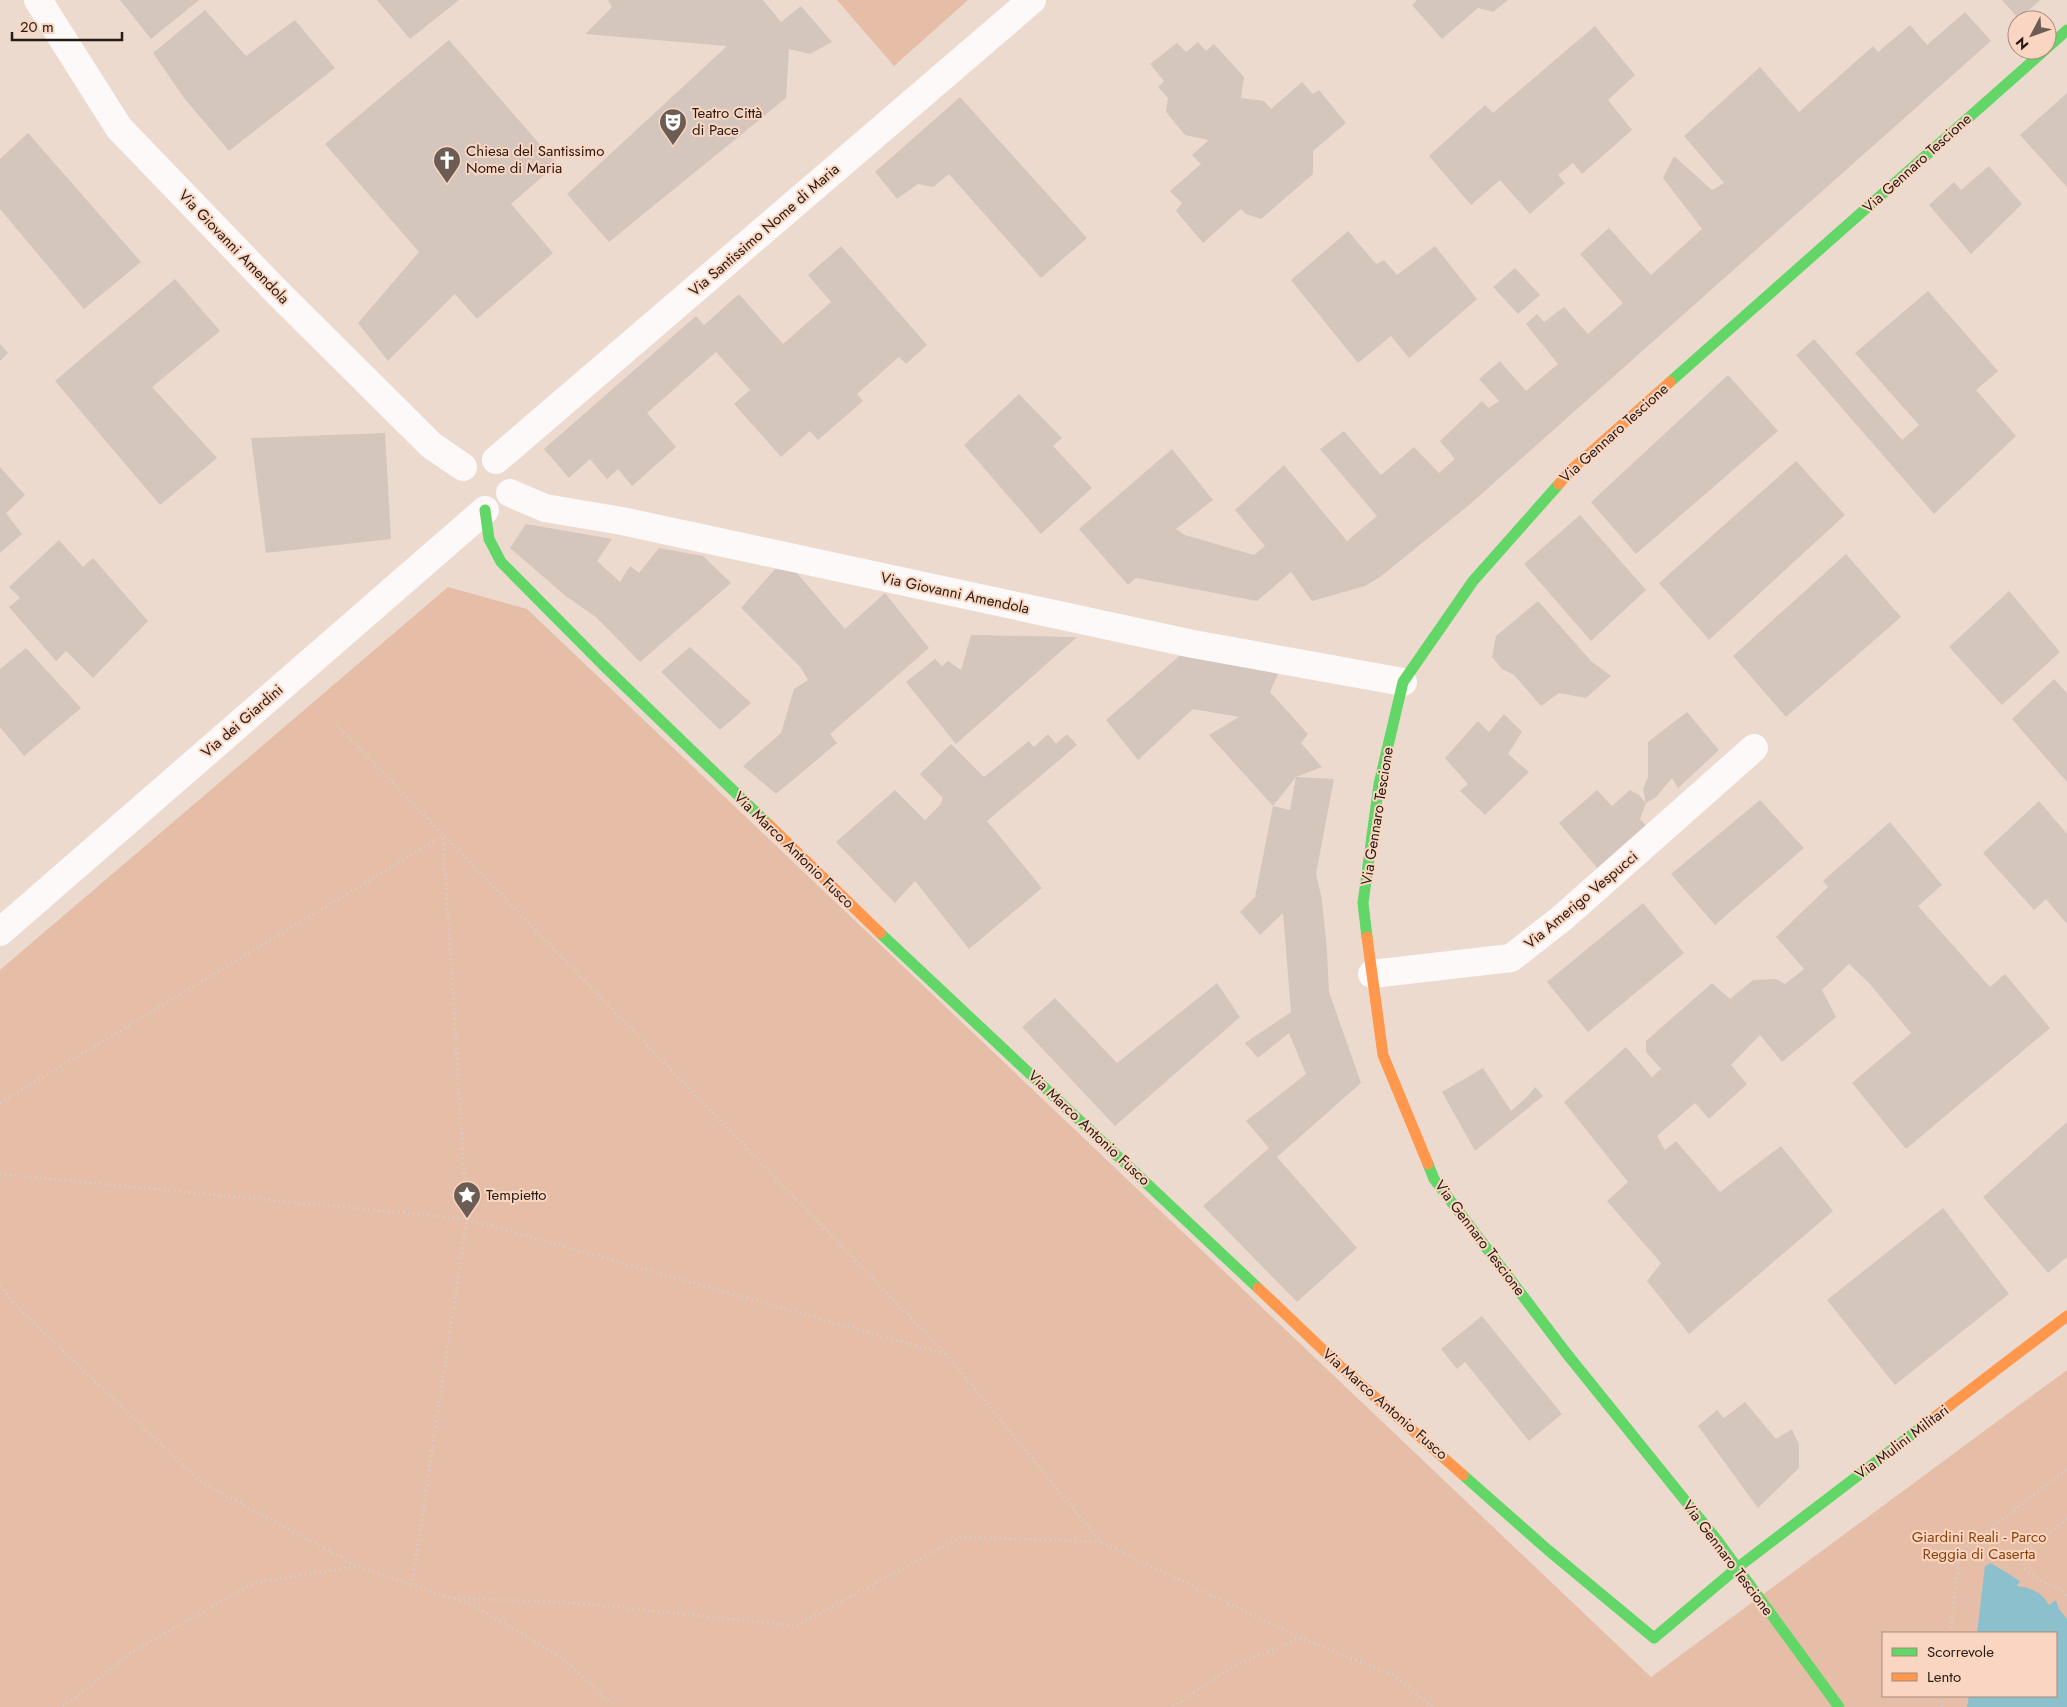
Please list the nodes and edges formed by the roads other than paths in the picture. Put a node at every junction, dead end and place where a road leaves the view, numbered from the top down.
1 (38, 0) edge
2 (1032, 0) edge
3 (2067, 30) edge
4 (2057, 39) edge
5 (2034, 60) edge
6 (496, 460) junction
7 (463, 467) junction
8 (510, 493) junction
9 (485, 510) junction
10 (1403, 682) junction
11 (1754, 748) dead end
12 (0, 932) edge
13 (1372, 974) junction
14 (2067, 1316) edge
15 (1737, 1568) junction
16 (1839, 1707) edge

1 - 7 street, Via Giovanni Amendola
2 - 6 street, Via Santissimo Nome di Maria
3 - 4 street, Via Gennaro Tescione
5 - 10 street, Via Gennaro Tescione
6 - 7 street
6 - 8 street
7 - 9 street
8 - 9 street
8 - 10 street, Via Giovanni Amendola
9 - 12 street, Via dei Giardini
9 - 15 street, Via Marco Antonio Fusco
10 - 13 street, Via Gennaro Tescione
11 - 13 street, Via Amerigo Vespucci
13 - 15 street, Via Gennaro Tescione
14 - 15 street, Via Mulini Militari
15 - 16 street, Via Gennaro Tescione

